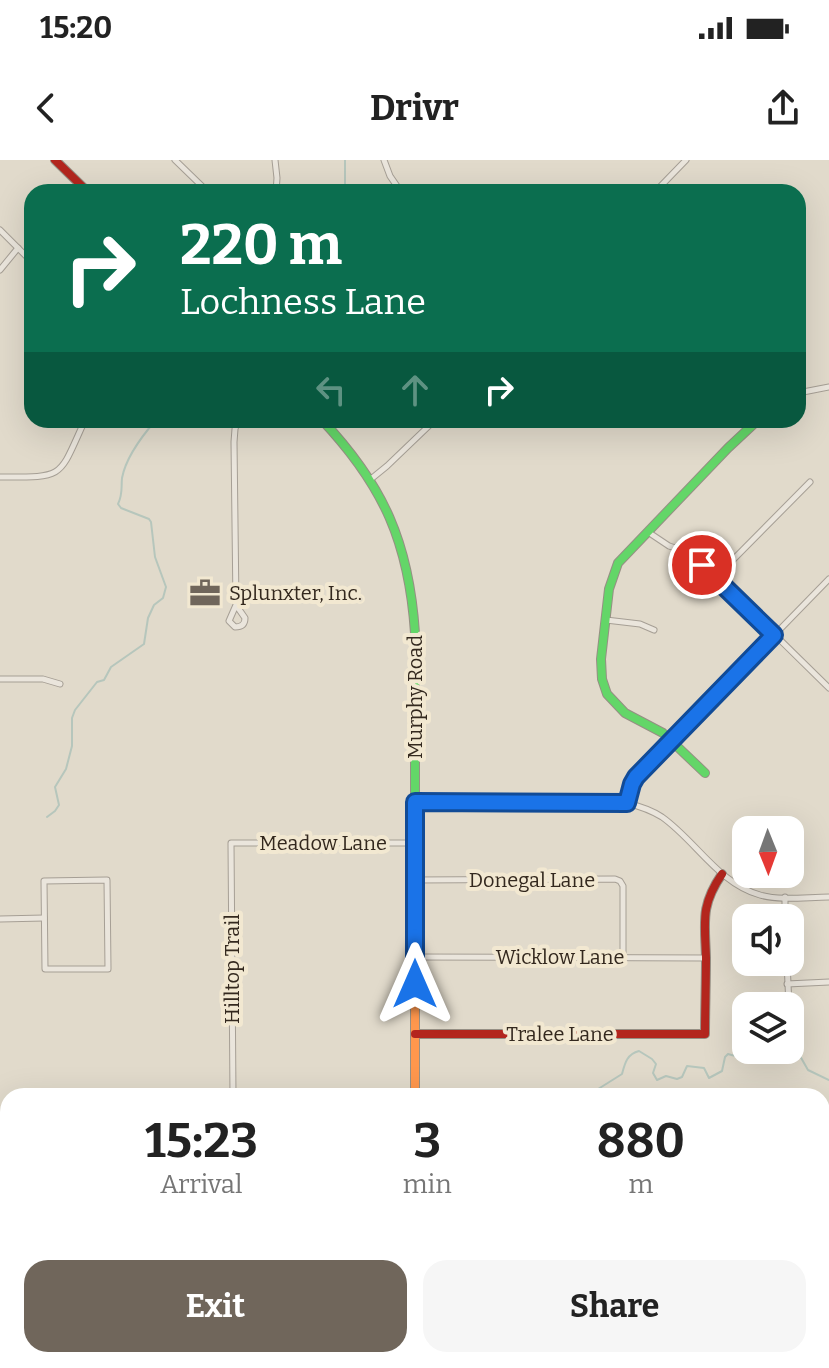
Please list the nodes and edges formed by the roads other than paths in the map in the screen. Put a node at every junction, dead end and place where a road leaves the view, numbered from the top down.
1 (55, 160) edge
2 (175, 160) edge
3 (384, 160) edge
4 (686, 160) edge
5 (276, 162) edge
6 (80, 184) edge
7 (200, 184) edge
8 (276, 184) edge
9 (396, 184) edge
10 (663, 184) edge
11 (0, 230) edge
12 (18, 248) junction
13 (24, 254) edge
14 (0, 270) edge
15 (829, 387) edge
16 (806, 391) edge
17 (81, 428) edge
18 (235, 428) edge
19 (330, 428) edge
20 (427, 428) edge
21 (750, 428) edge
22 (0, 477) edge
23 (371, 479) junction
24 (810, 482) dead end
25 (648, 531) junction
26 (716, 577) junction
27 (829, 579) edge
28 (236, 605) dead end
29 (605, 620) junction
30 (654, 630) dead end
31 (774, 635) junction
32 (0, 679) edge
33 (60, 684) dead end
34 (829, 688) edge
35 (671, 741) junction
36 (705, 773) dead end
37 (415, 802) junction
38 (627, 803) junction
39 (231, 843) joint
40 (415, 843) junction
41 (722, 874) junction
42 (415, 880) junction
43 (785, 897) junction
44 (829, 897) edge
45 (785, 904) edge
46 (44, 918) junction
47 (0, 919) edge
48 (623, 956) junction
49 (415, 957) junction
50 (706, 958) junction
51 (787, 976) edge
52 (829, 982) edge
53 (787, 984) junction
54 (788, 992) edge
55 (415, 1034) junction
56 (233, 1088) edge
57 (415, 1088) edge

1 - 6 street
2 - 7 street
3 - 9 street
4 - 10 street
5 - 8 street
11 - 12 street
12 - 13 street
12 - 14 street
15 - 16 street
17 - 22 street
18 - 28 street
19 - 23 street, Murphy Road
20 - 23 street
21 - 25 street
23 - 37 street, Murphy Road
24 - 26 street
25 - 26 street
25 - 29 street
26 - 31 street
27 - 31 street
29 - 30 street
29 - 35 street
31 - 34 street
31 - 35 street
32 - 33 street
35 - 36 street
35 - 38 street
37 - 38 street
37 - 40 street, Murphy Road
38 - 41 street
39 - 40 street, Meadow Lane
39 - 56 street, Hilltop Trail
40 - 42 street, Murphy Road
41 - 43 street
41 - 50 street
42 - 48 street, Donegal Lane
42 - 49 street, Murphy Road
43 - 44 street
43 - 45 street
46 - 46 street
46 - 47 street
48 - 49 street, Wicklow Lane
48 - 50 street, Wicklow Lane
49 - 55 street, Murphy Road
50 - 55 street, Tralee Lane
51 - 53 street
52 - 53 street
53 - 54 street
55 - 57 street, Murphy Road

